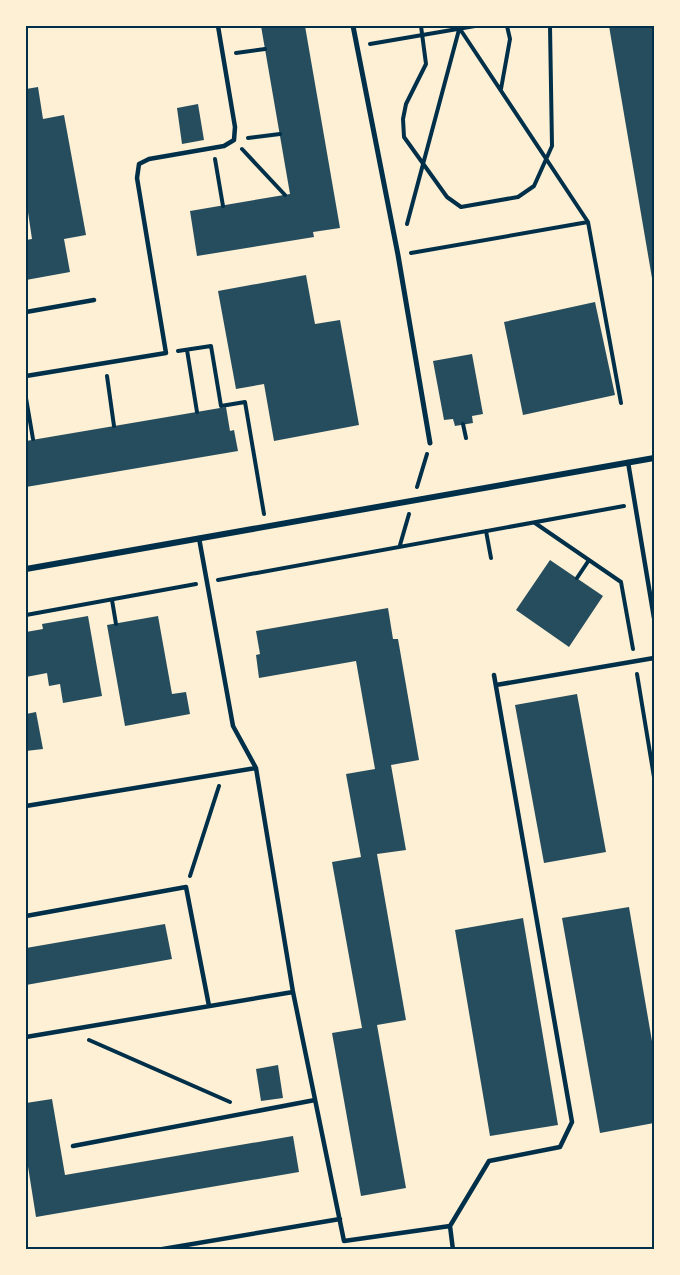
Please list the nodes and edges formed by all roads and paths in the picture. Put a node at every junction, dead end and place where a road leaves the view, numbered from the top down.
1 (218, 26) edge
2 (353, 26) edge
3 (421, 26) edge
4 (459, 26) edge
5 (475, 26) edge
6 (507, 26) edge
7 (550, 26) edge
8 (423, 35) junction
9 (357, 46) junction
10 (265, 49) dead end
11 (223, 56) junction
12 (500, 90) junction
13 (280, 134) dead end
14 (234, 140) junction
15 (213, 148) junction
16 (546, 159) junction
17 (423, 164) junction
18 (285, 195) dead end
19 (223, 206) dead end
20 (588, 222) junction
21 (398, 255) junction
22 (94, 300) dead end
23 (26, 312) edge
24 (187, 350) junction
25 (166, 353) junction
26 (105, 363) junction
27 (26, 376) edge
28 (26, 398) edge
29 (621, 403) dead end
30 (197, 412) dead end
31 (464, 424) dead end
32 (114, 426) dead end
33 (466, 438) dead end
34 (33, 440) dead end
35 (430, 443) dead end
36 (654, 458) edge
37 (628, 462) junction
38 (635, 504) junction
39 (534, 522) junction
40 (266, 526) junction
41 (486, 531) junction
42 (199, 538) junction
43 (491, 558) dead end
44 (589, 560) junction
45 (26, 569) edge
46 (577, 578) dead end
47 (208, 582) junction
48 (112, 600) junction
49 (26, 615) edge
50 (654, 618) edge
51 (116, 624) dead end
52 (654, 658) edge
53 (635, 662) junction
54 (494, 675) dead end
55 (496, 685) junction
56 (256, 768) junction
57 (223, 774) junction
58 (654, 777) edge
59 (26, 806) edge
60 (186, 887) junction
61 (26, 916) edge
62 (292, 992) junction
63 (209, 1006) junction
64 (67, 1030) junction
65 (26, 1037) edge
66 (315, 1100) junction
67 (253, 1112) junction
68 (73, 1146) dead end
69 (340, 1219) junction
70 (450, 1226) junction
71 (157, 1250) edge
72 (453, 1250) edge

1 - 11 lane
2 - 9 street
3 - 8 path
4 - 5 path
4 - 8 path
4 - 12 path
4 - 17 path
6 - 12 path
7 - 16 path
8 - 9 path
8 - 17 path
9 - 21 street
10 - 11 path
11 - 14 lane
12 - 16 path
13 - 14 path
14 - 15 lane
14 - 18 path
15 - 19 path
15 - 25 lane
16 - 17 path
16 - 20 path
17 - 21 path
20 - 21 path
20 - 29 path
21 - 35 street
22 - 23 lane
24 - 25 path
24 - 30 path
24 - 40 path
25 - 26 lane
26 - 27 lane
26 - 32 path
28 - 34 path
31 - 33 path
36 - 37 street
37 - 38 lane
37 - 40 street
38 - 39 path
38 - 50 lane
39 - 41 path
39 - 44 path
40 - 42 street
41 - 43 path
41 - 47 path
42 - 45 street
42 - 47 lane
44 - 46 path
44 - 53 path
47 - 48 path
47 - 56 lane
48 - 49 path
48 - 51 path
52 - 53 lane
53 - 55 lane
53 - 58 path
54 - 55 lane
55 - 70 lane
56 - 57 lane
56 - 62 lane
57 - 59 lane
57 - 60 path
60 - 61 lane
60 - 63 lane
62 - 63 lane
62 - 66 lane
63 - 64 lane
64 - 65 lane
64 - 67 path
66 - 67 lane
66 - 69 lane
67 - 68 lane
69 - 70 lane
69 - 71 lane
70 - 72 lane

